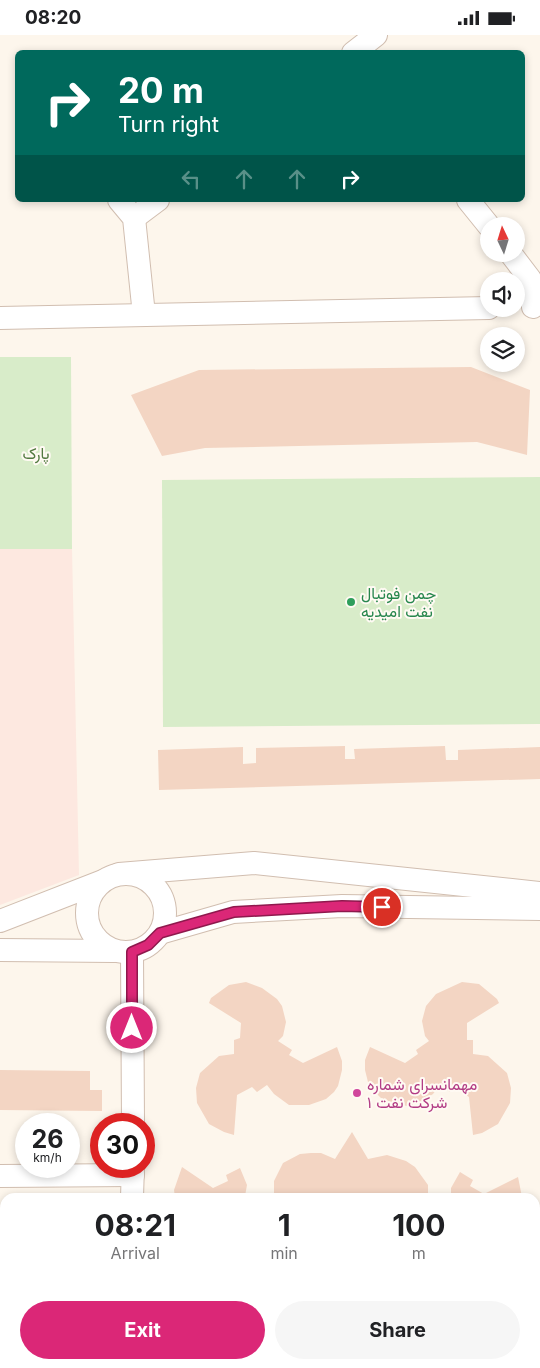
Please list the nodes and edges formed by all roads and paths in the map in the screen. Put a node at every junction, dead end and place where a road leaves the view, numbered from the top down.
1 (376, 35) edge
2 (357, 50) edge
3 (121, 202) edge
4 (155, 202) edge
5 (470, 202) edge
6 (482, 217) edge
7 (134, 218) junction
8 (518, 263) edge
9 (530, 307) edge
10 (480, 308) edge
11 (144, 315) junction
12 (0, 318) edge
13 (111, 877) junction
14 (540, 893) edge
15 (540, 909) edge
16 (0, 921) edge
17 (160, 933) junction
18 (0, 950) edge
19 (123, 951) junction
20 (131, 1113) edge
21 (0, 1176) edge
22 (133, 1180) edge

1 - 2 street
3 - 7 street
4 - 7 street
5 - 6 street
7 - 11 street
8 - 9 street
10 - 11 street
11 - 12 street
13 - 14 street
13 - 16 street
13 - 17 street
13 - 19 street
15 - 17 street
17 - 19 street
18 - 19 street
19 - 20 street
21 - 22 street

